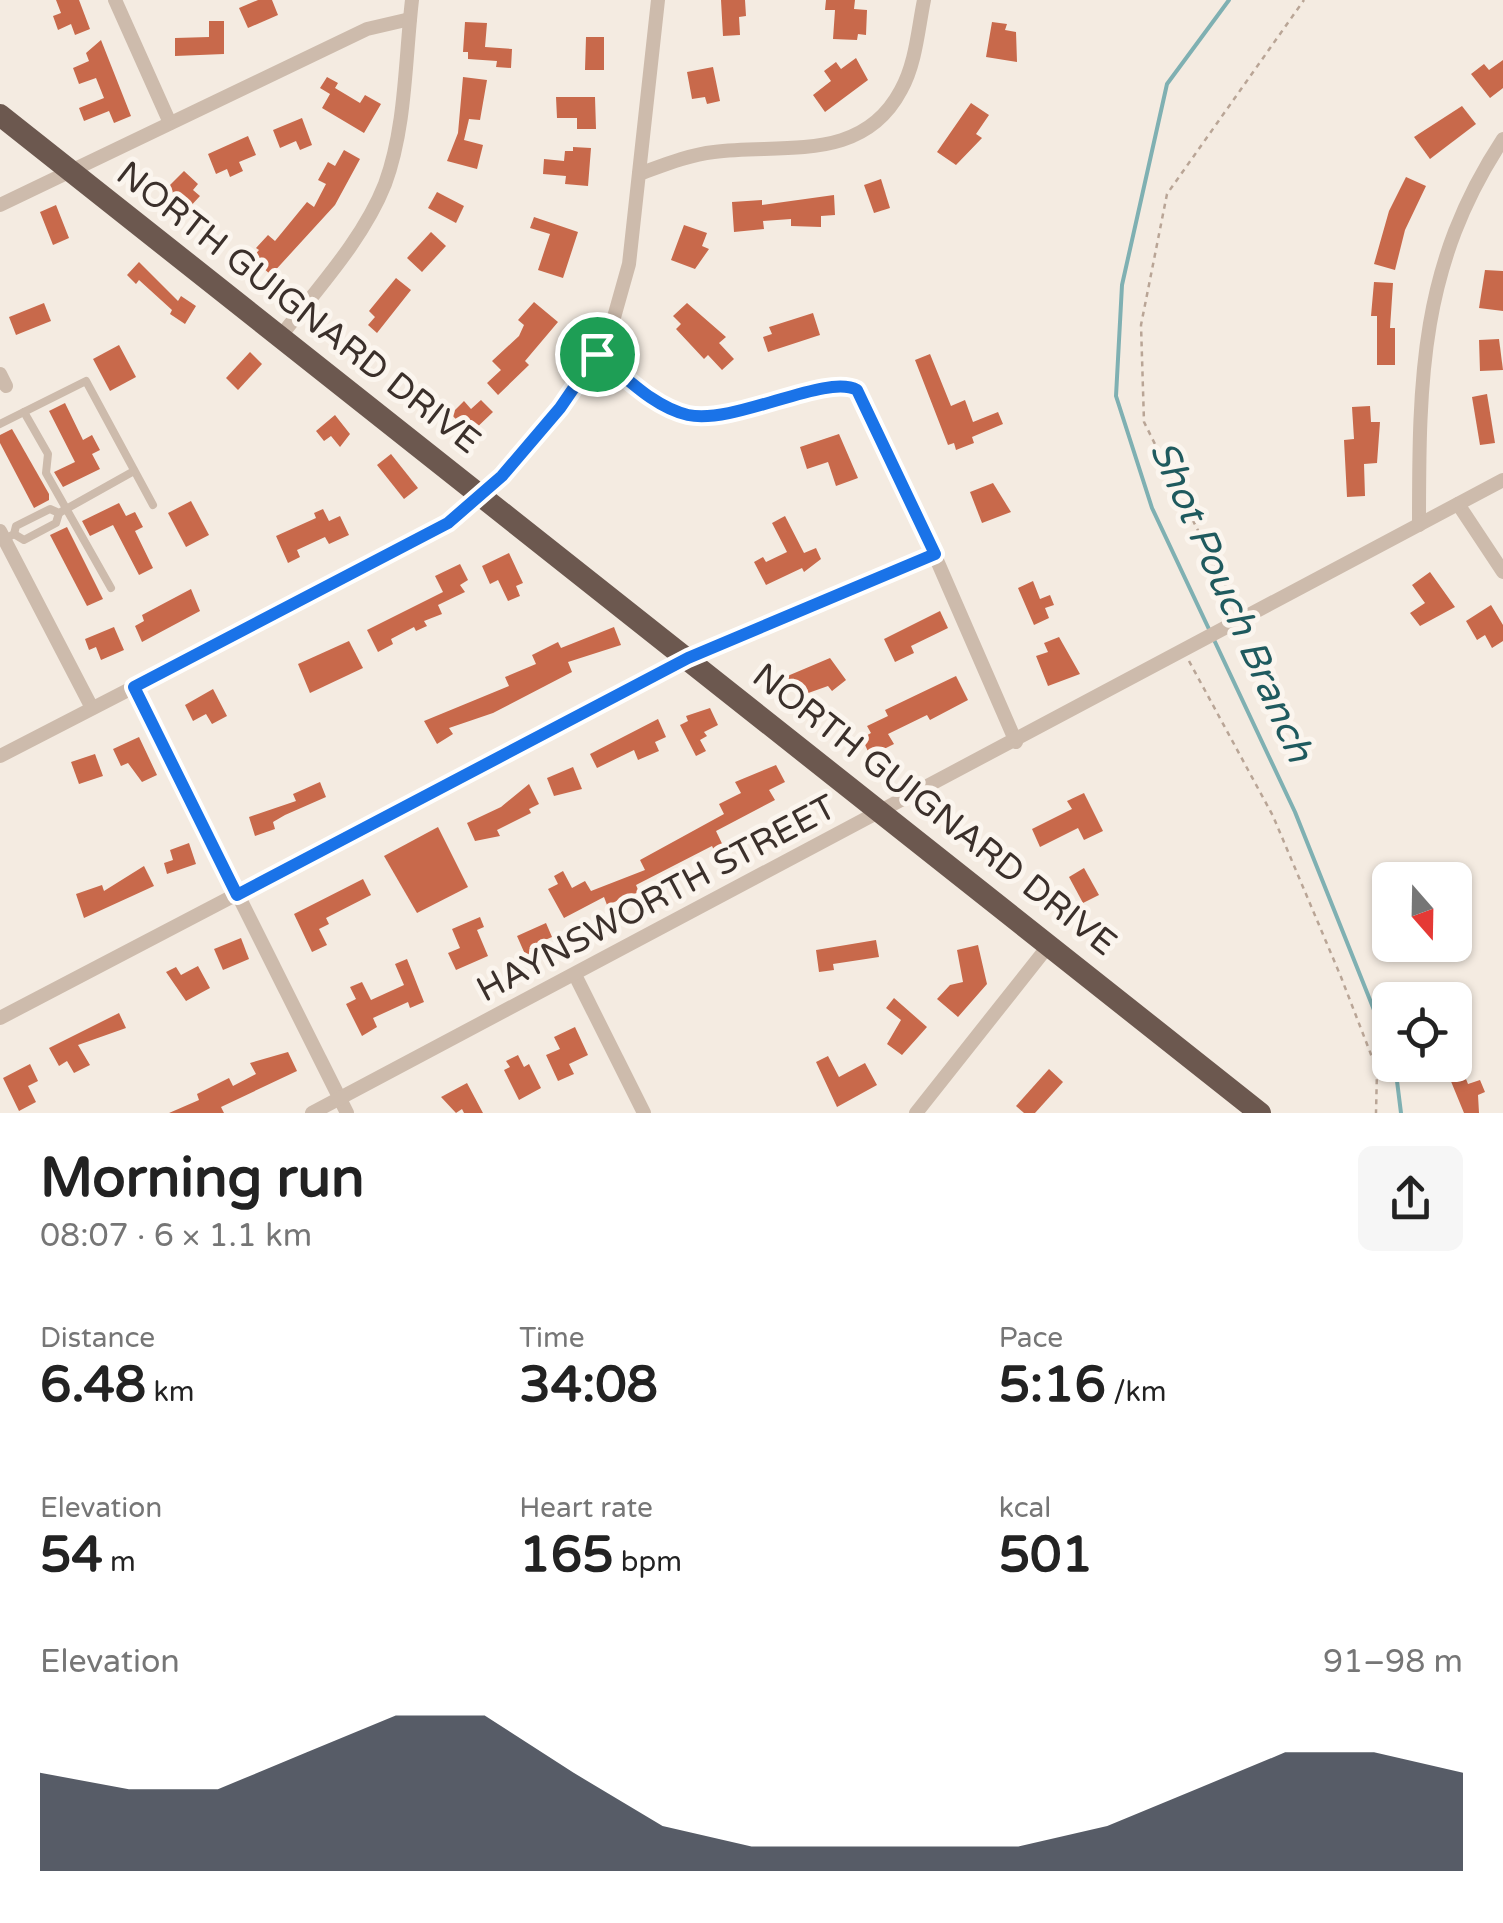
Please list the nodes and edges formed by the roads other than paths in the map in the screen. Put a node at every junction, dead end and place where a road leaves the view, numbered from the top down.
1 (115, 0) edge
2 (412, 0) edge
3 (658, 0) edge
4 (924, 0) edge
5 (410, 19) junction
6 (0, 115) edge
7 (170, 123) junction
8 (1503, 139) edge
9 (70, 170) junction
10 (639, 174) junction
11 (0, 205) edge
12 (280, 337) junction
13 (597, 354) junction
14 (24, 412) junction
15 (0, 424) edge
16 (134, 472) junction
17 (1503, 480) edge
18 (482, 496) junction
19 (1458, 504) junction
20 (153, 505) dead end
21 (63, 510) junction
22 (1419, 524) junction
23 (6, 535) edge
24 (935, 554) junction
25 (1503, 572) edge
26 (111, 588) dead end
27 (688, 658) junction
28 (134, 687) junction
29 (92, 708) junction
30 (1016, 742) junction
31 (0, 756) edge
32 (883, 812) junction
33 (237, 895) junction
34 (1049, 945) junction
35 (575, 974) junction
36 (0, 1018) edge
37 (340, 1098) junction
38 (312, 1113) edge
39 (347, 1113) edge
40 (644, 1113) edge
41 (916, 1113) edge
42 (1260, 1113) edge

1 - 7 street
2 - 5 street
3 - 10 street
4 - 10 street
5 - 7 street
5 - 12 street
6 - 9 highway, NORTH GUIGNARD DRIVE
7 - 9 street
8 - 22 street
9 - 11 street
9 - 12 highway, NORTH GUIGNARD DRIVE
10 - 13 street
12 - 18 highway, NORTH GUIGNARD DRIVE
13 - 18 street
13 - 24 street
14 - 15 lane
14 - 16 lane
14 - 21 lane
16 - 20 lane
16 - 21 lane
17 - 19 street, HAYNSWORTH STREET
18 - 27 highway, NORTH GUIGNARD DRIVE
18 - 28 street
19 - 22 street, HAYNSWORTH STREET
19 - 25 street
21 - 23 lane
21 - 23 lane
21 - 26 lane
22 - 30 street, HAYNSWORTH STREET
23 - 29 street
24 - 27 street
24 - 30 street
27 - 32 highway, NORTH GUIGNARD DRIVE
27 - 33 street
28 - 29 street
28 - 33 street
29 - 31 street
30 - 32 street, HAYNSWORTH STREET
32 - 34 highway, NORTH GUIGNARD DRIVE
32 - 35 street, HAYNSWORTH STREET
33 - 36 street
33 - 37 street
34 - 41 street
34 - 42 highway, NORTH GUIGNARD DRIVE
35 - 37 street, HAYNSWORTH STREET
35 - 40 street
37 - 38 street, HAYNSWORTH STREET
37 - 39 street

